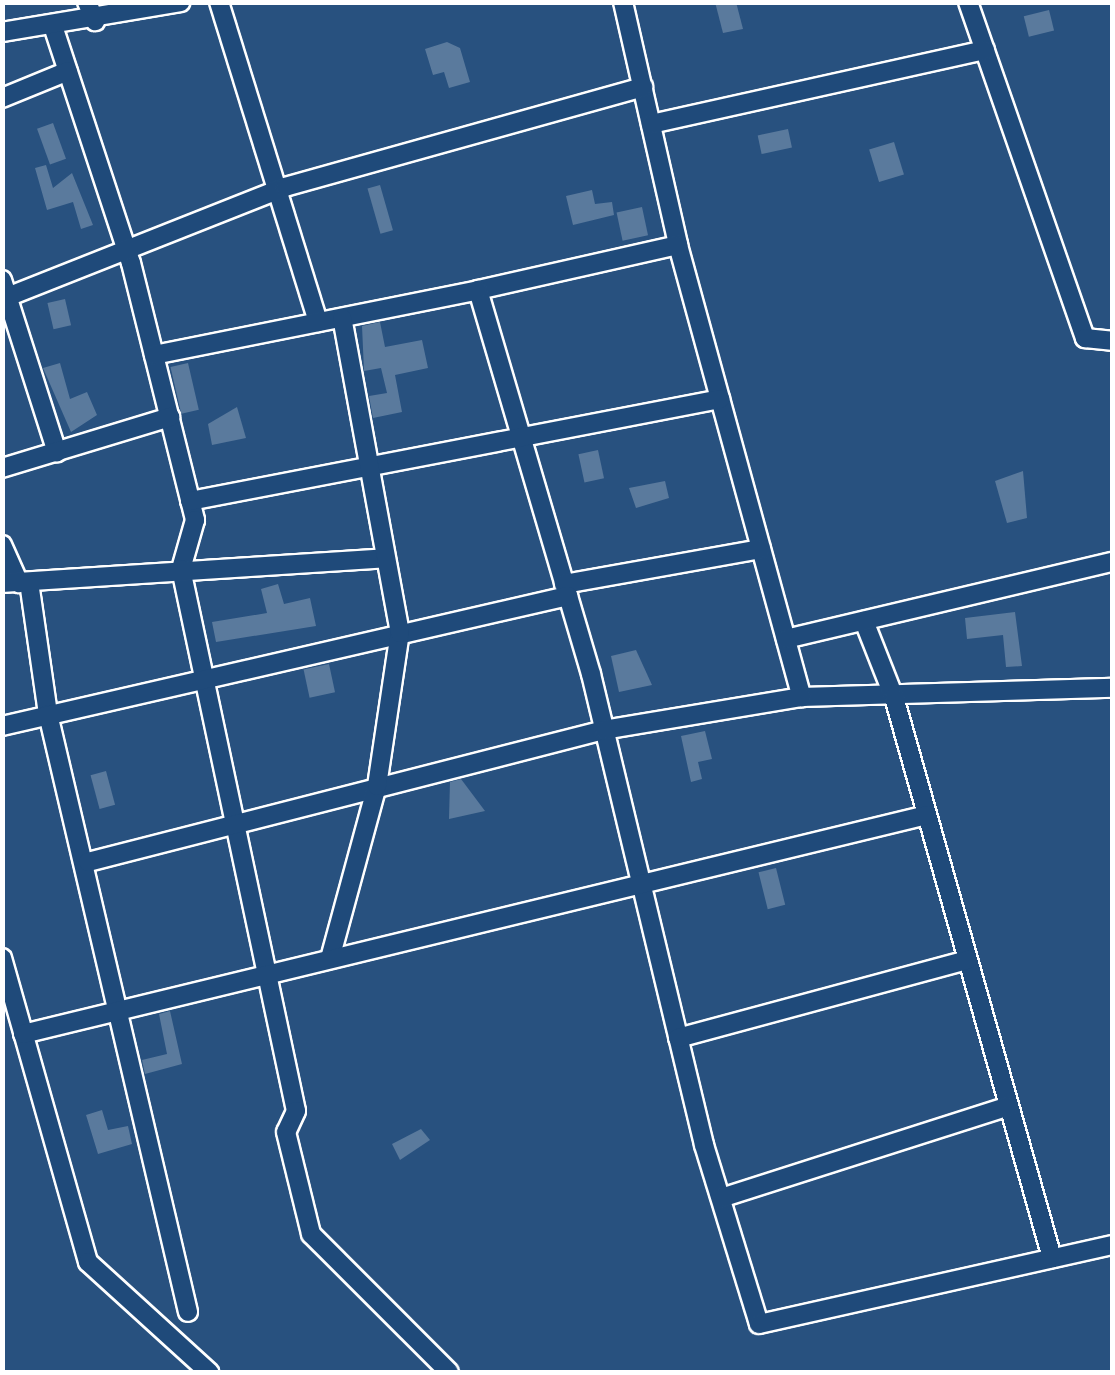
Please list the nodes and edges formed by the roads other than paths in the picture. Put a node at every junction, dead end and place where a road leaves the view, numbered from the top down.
1 (86, 2) edge
2 (181, 2) edge
3 (219, 2) edge
4 (624, 2) edge
5 (968, 2) edge
6 (96, 21) junction
7 (54, 29) junction
8 (2, 32) edge
9 (984, 50) junction
10 (68, 71) junction
11 (643, 87) junction
12 (2, 98) edge
13 (651, 124) junction
14 (277, 190) junction
15 (678, 245) junction
16 (127, 250) junction
17 (478, 290) junction
18 (5, 292) edge
19 (342, 318) junction
20 (318, 322) junction
21 (1112, 340) edge
22 (154, 355) junction
23 (720, 399) junction
24 (170, 417) junction
25 (522, 437) junction
26 (57, 452) junction
27 (365, 467) junction
28 (2, 468) edge
29 (190, 501) junction
30 (2, 544) edge
31 (761, 549) junction
32 (384, 558) junction
33 (1112, 562) edge
34 (182, 573) junction
35 (17, 583) edge
36 (566, 590) junction
37 (864, 621) junction
38 (400, 633) junction
39 (786, 639) junction
40 (204, 676) junction
41 (1112, 688) edge
42 (802, 697) junction
43 (894, 697) junction
44 (48, 714) junction
45 (2, 726) edge
46 (604, 730) junction
47 (377, 786) junction
48 (927, 815) junction
49 (235, 824) junction
50 (88, 862) junction
51 (640, 883) junction
52 (330, 954) junction
53 (2, 958) edge
54 (968, 960) junction
55 (266, 970) junction
56 (120, 1008) junction
57 (23, 1034) junction
58 (678, 1038) junction
59 (1009, 1106) junction
60 (721, 1198) junction
61 (1112, 1245) edge
62 (1052, 1258) junction
63 (188, 1312) dead end
64 (209, 1372) edge
65 (448, 1372) edge

1 - 6 street
2 - 6 street
3 - 14 street
4 - 11 street
5 - 9 street
6 - 7 street
7 - 8 street
7 - 10 street
9 - 13 street
9 - 21 street
10 - 12 street
10 - 16 street
11 - 13 street
11 - 14 street
13 - 15 street
14 - 16 street
14 - 20 street
15 - 17 street
15 - 23 street
16 - 18 street
16 - 22 street
17 - 19 street
17 - 25 street
18 - 26 street
19 - 20 street
19 - 27 street
20 - 22 street
22 - 24 street
23 - 25 street
23 - 31 street
24 - 26 street
24 - 29 street
25 - 27 street
25 - 36 street
26 - 28 street
27 - 29 street
27 - 32 street
29 - 34 street
30 - 35 street
31 - 36 street
31 - 39 street
32 - 34 street
32 - 38 street
33 - 37 street
34 - 35 street
34 - 40 street
35 - 44 street
36 - 38 street
36 - 46 street
37 - 39 street
37 - 43 street
38 - 40 street
38 - 47 street
39 - 42 street
40 - 44 street
40 - 49 street
41 - 43 street
42 - 43 street
42 - 46 street
43 - 48 street
44 - 45 street
44 - 50 street
46 - 47 street
46 - 51 street
47 - 49 street
47 - 52 street
48 - 51 street
48 - 54 street
49 - 50 street
49 - 55 street
50 - 56 street
51 - 52 street
51 - 58 street
52 - 55 street
53 - 57 street
54 - 58 street
54 - 59 street
55 - 56 street
55 - 65 street
56 - 57 street
56 - 63 street
57 - 64 street
58 - 60 street
59 - 60 street
59 - 62 street
60 - 62 street
61 - 62 street

